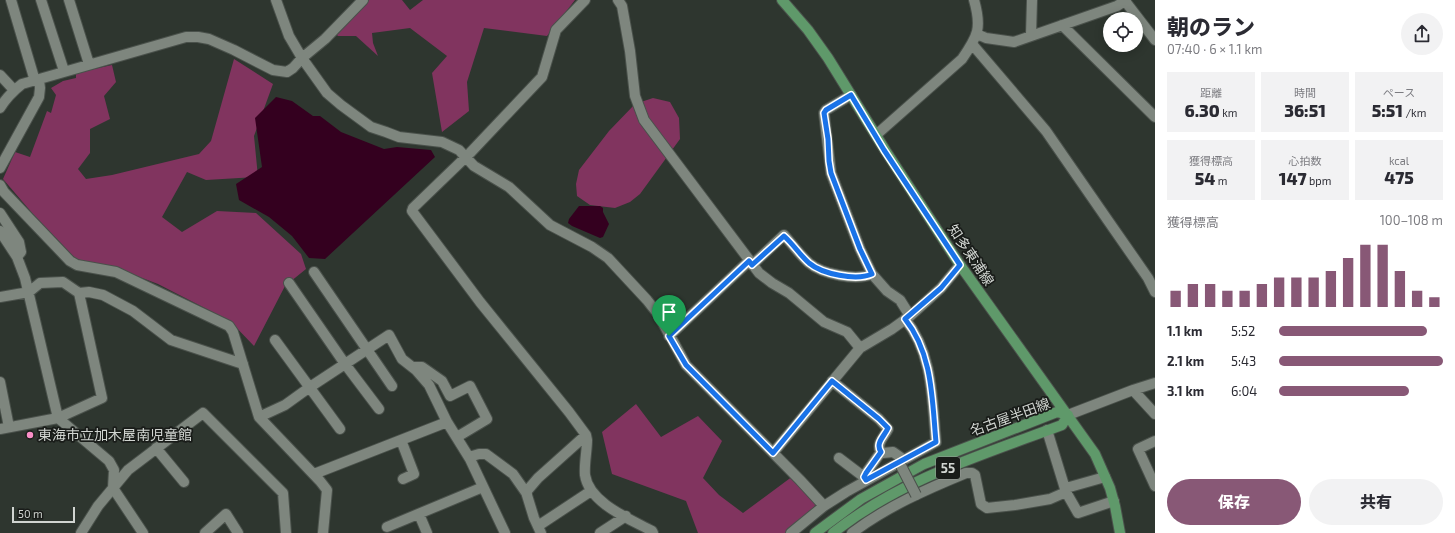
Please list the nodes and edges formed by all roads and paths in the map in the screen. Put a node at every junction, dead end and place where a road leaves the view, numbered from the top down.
1 (11, 0) edge
2 (41, 0) edge
3 (69, 0) edge
4 (276, 0) edge
5 (363, 0) edge
6 (585, 0) edge
7 (618, 0) edge
8 (782, 0) edge
9 (974, 0) edge
10 (1032, 0) edge
11 (1126, 1) edge
12 (1062, 25) junction
13 (977, 34) junction
14 (1031, 35) junction
15 (1155, 40) edge
16 (972, 44) junction
17 (302, 58) junction
18 (89, 64) junction
19 (64, 71) junction
20 (0, 75) edge
21 (37, 80) junction
22 (14, 90) junction
23 (851, 95) junction
24 (0, 108) edge
25 (1155, 117) edge
26 (876, 135) junction
27 (465, 156) junction
28 (0, 168) edge
29 (0, 185) edge
30 (0, 213) edge
31 (0, 231) edge
32 (17, 257) junction
33 (751, 263) junction
34 (960, 265) junction
35 (314, 272) dead end
36 (872, 274) junction
37 (289, 283) dead end
38 (29, 292) junction
39 (1155, 292) edge
40 (79, 293) junction
41 (0, 297) edge
42 (907, 317) junction
43 (669, 336) junction
44 (275, 340) dead end
45 (860, 348) junction
46 (367, 349) junction
47 (243, 364) junction
48 (345, 364) junction
49 (413, 367) junction
50 (832, 381) junction
51 (0, 382) edge
52 (1155, 383) edge
53 (310, 386) junction
54 (392, 386) dead end
55 (1133, 390) junction
56 (379, 410) dead end
57 (1155, 414) edge
58 (1068, 415) junction
59 (259, 417) junction
60 (58, 418) junction
61 (448, 422) junction
62 (5, 428) edge
63 (340, 429) dead end
64 (1047, 430) junction
65 (586, 435) junction
66 (457, 437) junction
67 (401, 440) junction
68 (1155, 441) edge
69 (156, 448) junction
70 (881, 452) junction
71 (773, 453) junction
72 (469, 457) junction
73 (839, 458) dead end
74 (901, 460) junction
75 (314, 474) junction
76 (1105, 477) junction
77 (865, 478) junction
78 (403, 479) dead end
79 (184, 482) dead end
80 (1155, 486) edge
81 (483, 487) junction
82 (113, 488) junction
83 (1066, 490) junction
84 (591, 491) junction
85 (527, 494) junction
86 (916, 495) junction
87 (1114, 501) junction
88 (824, 506) junction
89 (419, 514) junction
90 (626, 516) junction
91 (387, 527) dead end
92 (540, 529) edge
93 (857, 532) edge
94 (81, 533) edge
95 (143, 533) edge
96 (205, 533) edge
97 (238, 533) edge
98 (286, 533) edge
99 (323, 533) edge
100 (427, 533) edge
101 (505, 533) edge
102 (600, 533) edge
103 (654, 533) edge
104 (791, 533) edge
105 (815, 533) edge
106 (832, 533) edge
107 (1120, 533) edge

1 - 21 street
2 - 19 street
3 - 18 street
4 - 17 street
5 - 17 street
6 - 27 street
7 - 33 street
8 - 23 main road, 知多東浦線
9 - 13 street
10 - 14 street
11 - 12 street
11 - 15 street
12 - 14 street
12 - 25 street
13 - 14 street
13 - 16 street
16 - 26 street
16 - 39 street
17 - 18 street
17 - 27 street
18 - 19 street
19 - 21 street
20 - 22 street
21 - 22 street
21 - 28 street
22 - 24 street
23 - 26 main road, 知多東浦線
23 - 36 street
26 - 34 main road, 知多東浦線
27 - 43 street
27 - 65 street
29 - 47 street
30 - 32 street
31 - 32 street
32 - 38 street
33 - 36 street
33 - 43 street
33 - 45 street
34 - 42 street
34 - 58 main road, 知多東浦線
35 - 46 street
36 - 42 street
37 - 48 street
38 - 40 street
38 - 41 street
38 - 60 street
40 - 47 street
40 - 60 street
42 - 45 street
42 - 74 street
43 - 71 street
44 - 53 street
45 - 50 street
46 - 48 street
46 - 49 street
46 - 54 street
47 - 59 street
48 - 53 street
48 - 56 street
49 - 61 street
49 - 66 street
50 - 70 street
50 - 71 street
51 - 62 street
52 - 55 street
53 - 59 street
53 - 63 street
55 - 57 street
55 - 58 street
58 - 64 main road, 名古屋半田線 / 55
58 - 76 main road, 知多東浦線
58 - 105 main road, 名古屋半田線 / 55
59 - 75 street
60 - 62 street
60 - 82 street
61 - 66 street
61 - 67 street
64 - 83 street
64 - 106 main road, 名古屋半田線 / 55
65 - 84 street
65 - 85 street
66 - 72 street
67 - 75 street
67 - 78 street
68 - 80 street
69 - 79 street
69 - 82 street
69 - 98 street
70 - 74 street
70 - 77 street
71 - 88 street
72 - 81 street
72 - 85 street
73 - 77 street
74 - 77 street
74 - 86 street, bridge
75 - 99 street
76 - 83 street
76 - 87 main road, 知多東浦線
77 - 88 street
81 - 89 street
81 - 101 street
82 - 94 street
82 - 95 street
83 - 86 street
83 - 87 street
84 - 90 street
84 - 92 street
85 - 92 street
86 - 93 street
87 - 107 main road, 知多東浦線
88 - 104 street
89 - 91 street
89 - 100 street
90 - 102 street
90 - 103 street
96 - 97 street

